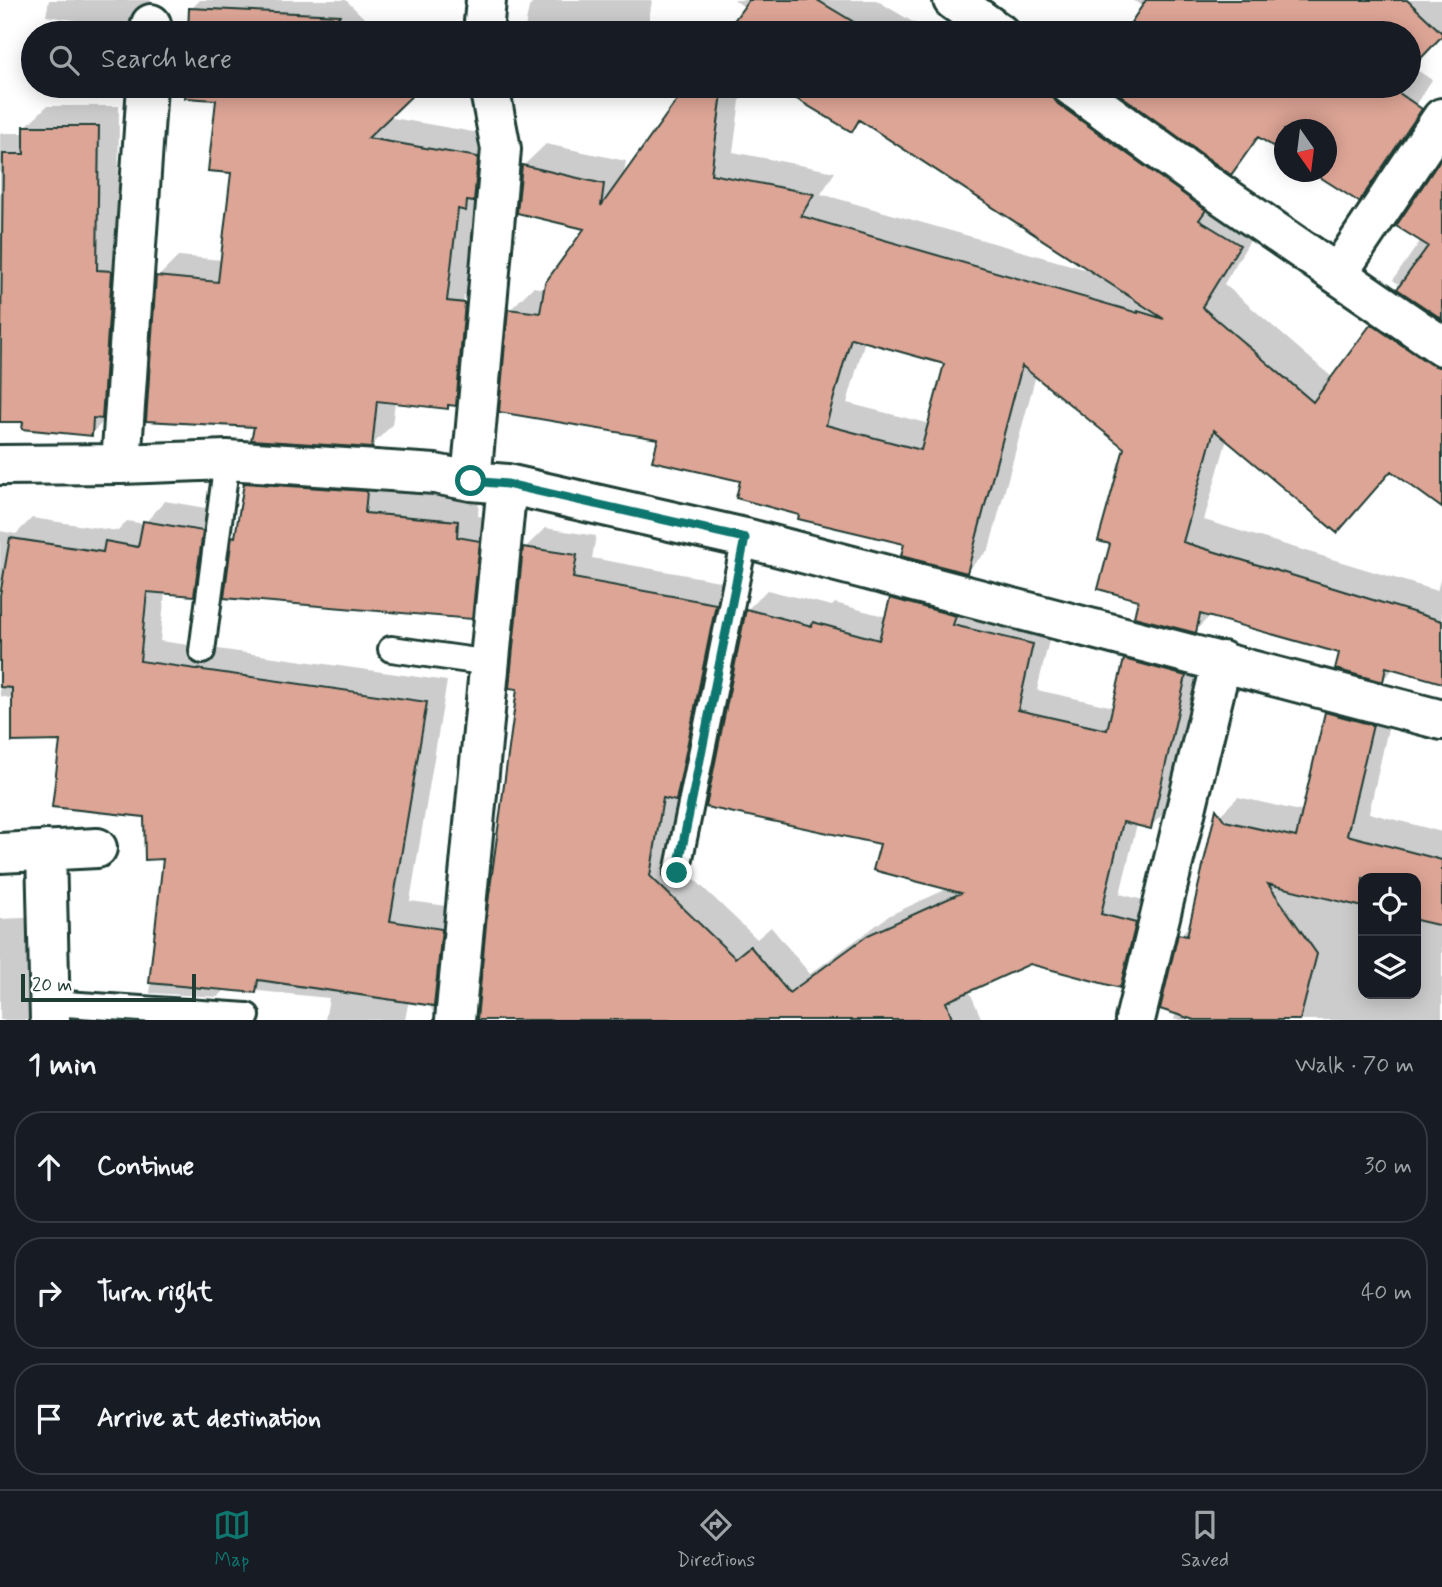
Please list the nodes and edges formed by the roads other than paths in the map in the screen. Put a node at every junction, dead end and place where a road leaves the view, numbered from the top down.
1 (486, 0) edge
2 (953, 0) edge
3 (484, 21) edge
4 (982, 21) edge
5 (146, 98) edge
6 (491, 98) edge
7 (1087, 98) edge
8 (1442, 118) edge
9 (1338, 273) junction
10 (1442, 346) edge
11 (227, 460) junction
12 (121, 464) junction
13 (0, 465) edge
14 (489, 482) junction
15 (745, 538) junction
16 (391, 649) dead end
17 (202, 651) dead end
18 (1222, 661) junction
19 (490, 663) junction
20 (1442, 720) edge
21 (97, 848) dead end
22 (46, 850) junction
23 (0, 853) edge
24 (677, 873) dead end
25 (50, 1012) edge
26 (247, 1016) dead end
27 (455, 1020) edge
28 (1135, 1020) edge

1 - 3 street
2 - 4 street
5 - 12 street
6 - 14 street
7 - 9 street
8 - 9 street
9 - 10 street
11 - 12 street
11 - 14 street
11 - 17 lane
12 - 13 street
14 - 15 street
14 - 19 street
15 - 18 street
15 - 24 lane
16 - 19 lane
18 - 20 street
18 - 28 street
19 - 27 street
21 - 22 street
22 - 23 street
22 - 25 street
25 - 26 lane

